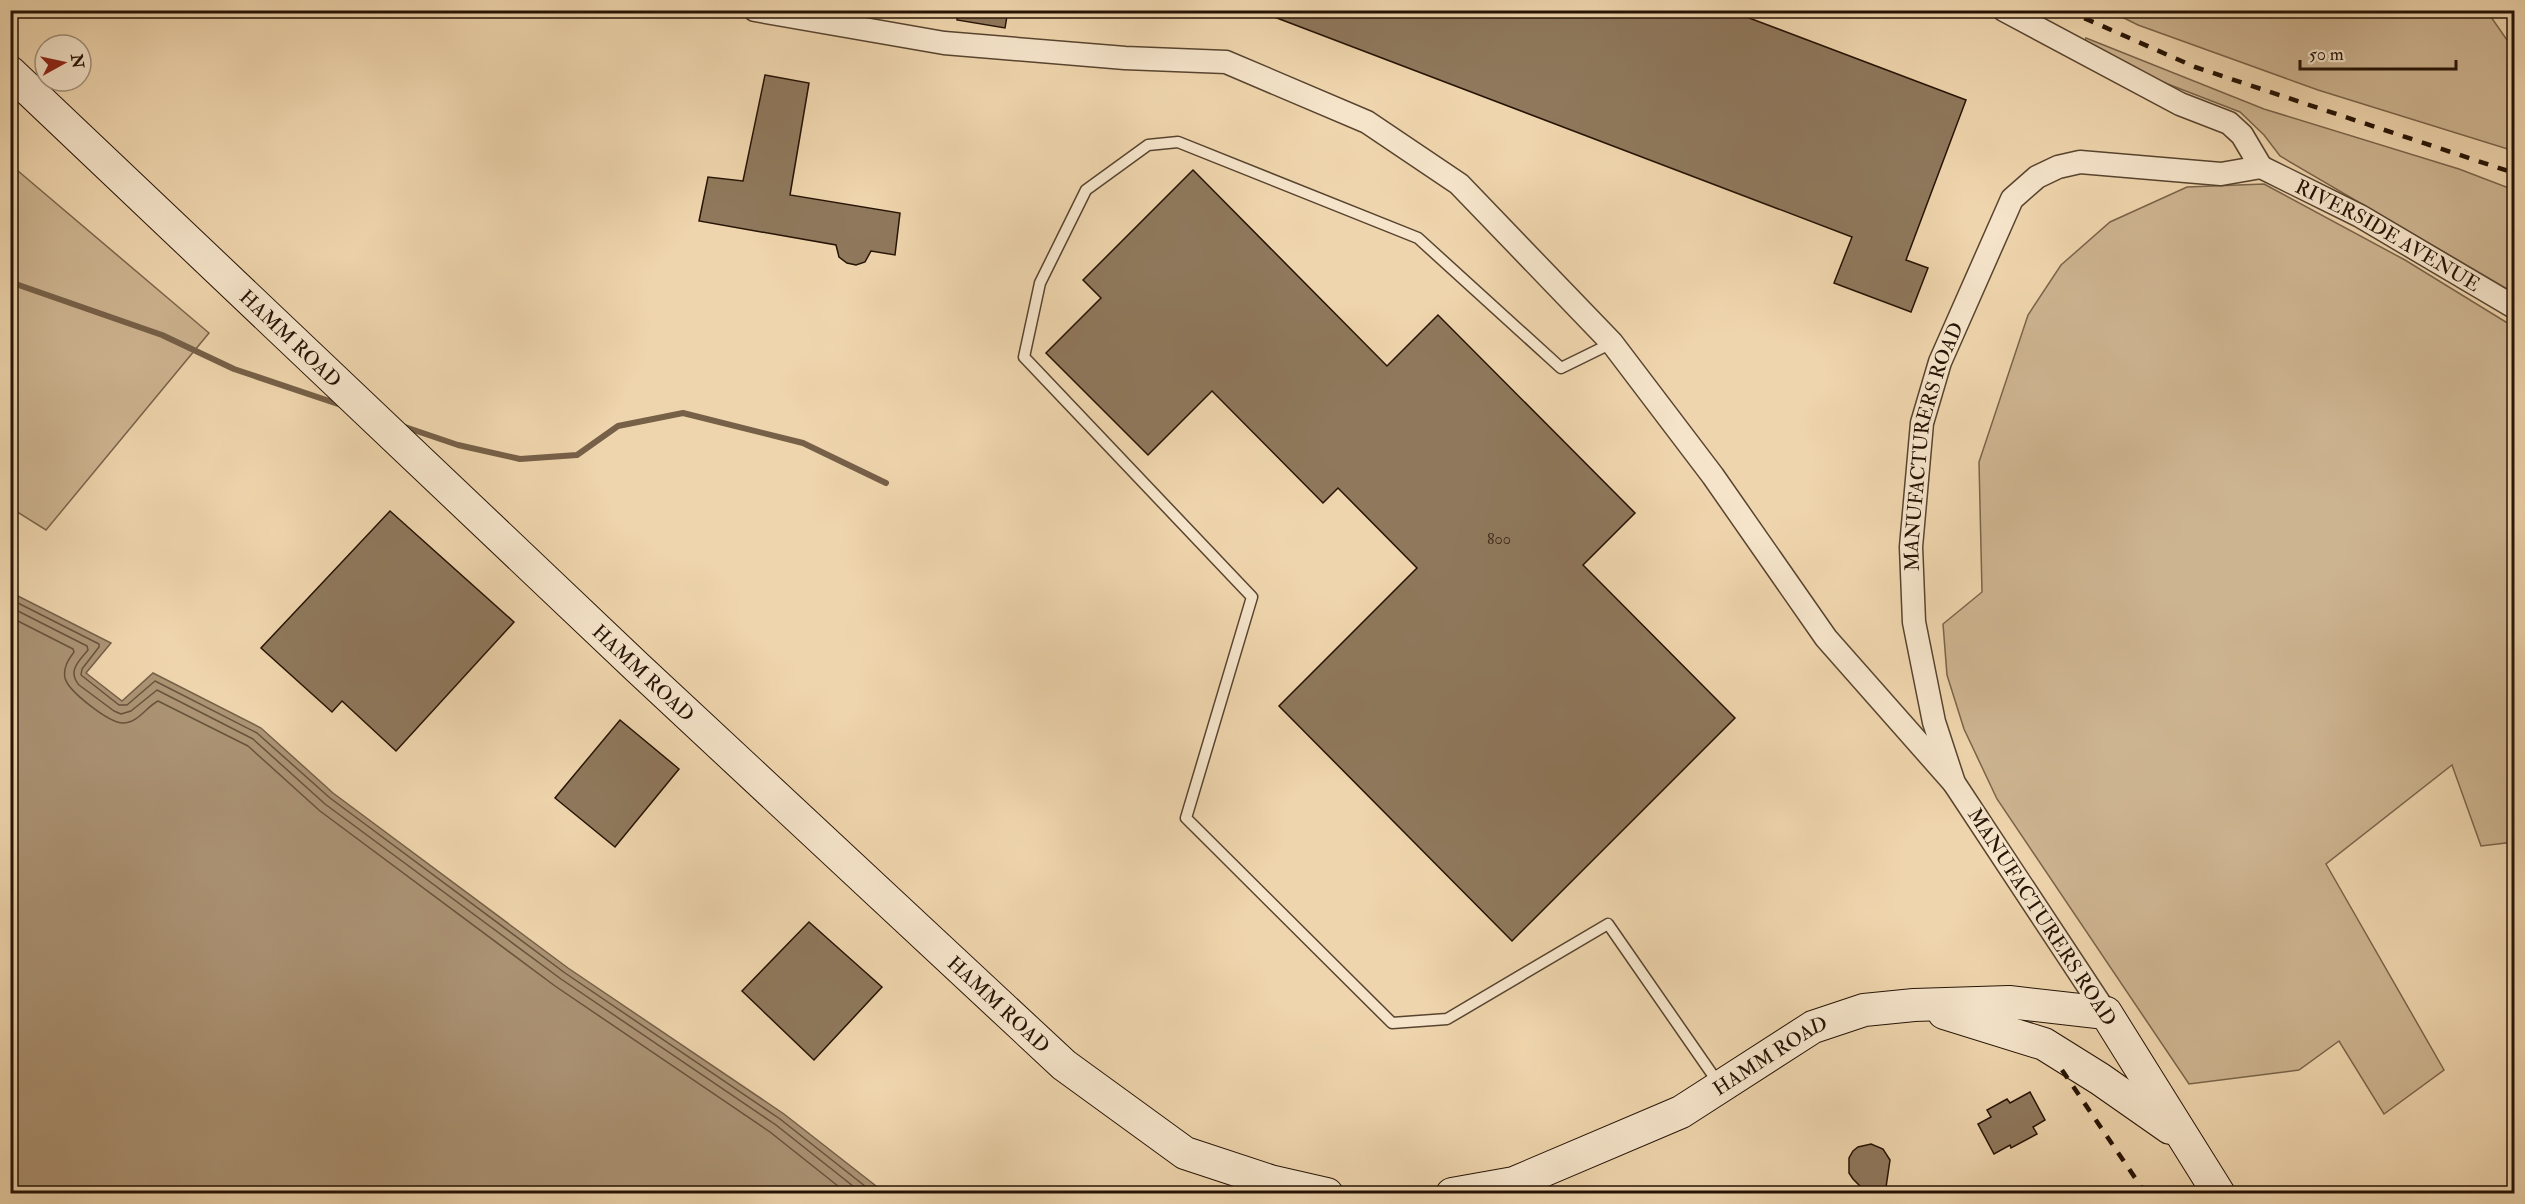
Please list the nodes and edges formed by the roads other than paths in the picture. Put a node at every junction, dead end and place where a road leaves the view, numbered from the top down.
1 (755, 10) edge
2 (2004, 10) edge
3 (10, 72) edge
4 (2261, 167) junction
5 (2514, 307) edge
6 (1612, 343) junction
7 (1954, 783) junction
8 (1914, 1005) junction
9 (2106, 1014) junction
10 (1721, 1087) junction
11 (2181, 1136) junction
12 (1327, 1194) edge
13 (1452, 1194) edge
14 (2219, 1194) edge

1 - 6 street
2 - 4 street
3 - 12 main road, HAMM ROAD
4 - 5 street, RIVERSIDE AVENUE
4 - 7 street, MANUFACTURERS ROAD
6 - 7 street
6 - 10 lane
7 - 9 street, MANUFACTURERS ROAD
8 - 9 main road, HAMM ROAD
8 - 10 main road, HAMM ROAD
8 - 11 main road
9 - 11 main road, MANUFACTURERS ROAD
10 - 13 main road, HAMM ROAD
11 - 14 main road, MANUFACTURERS ROAD

